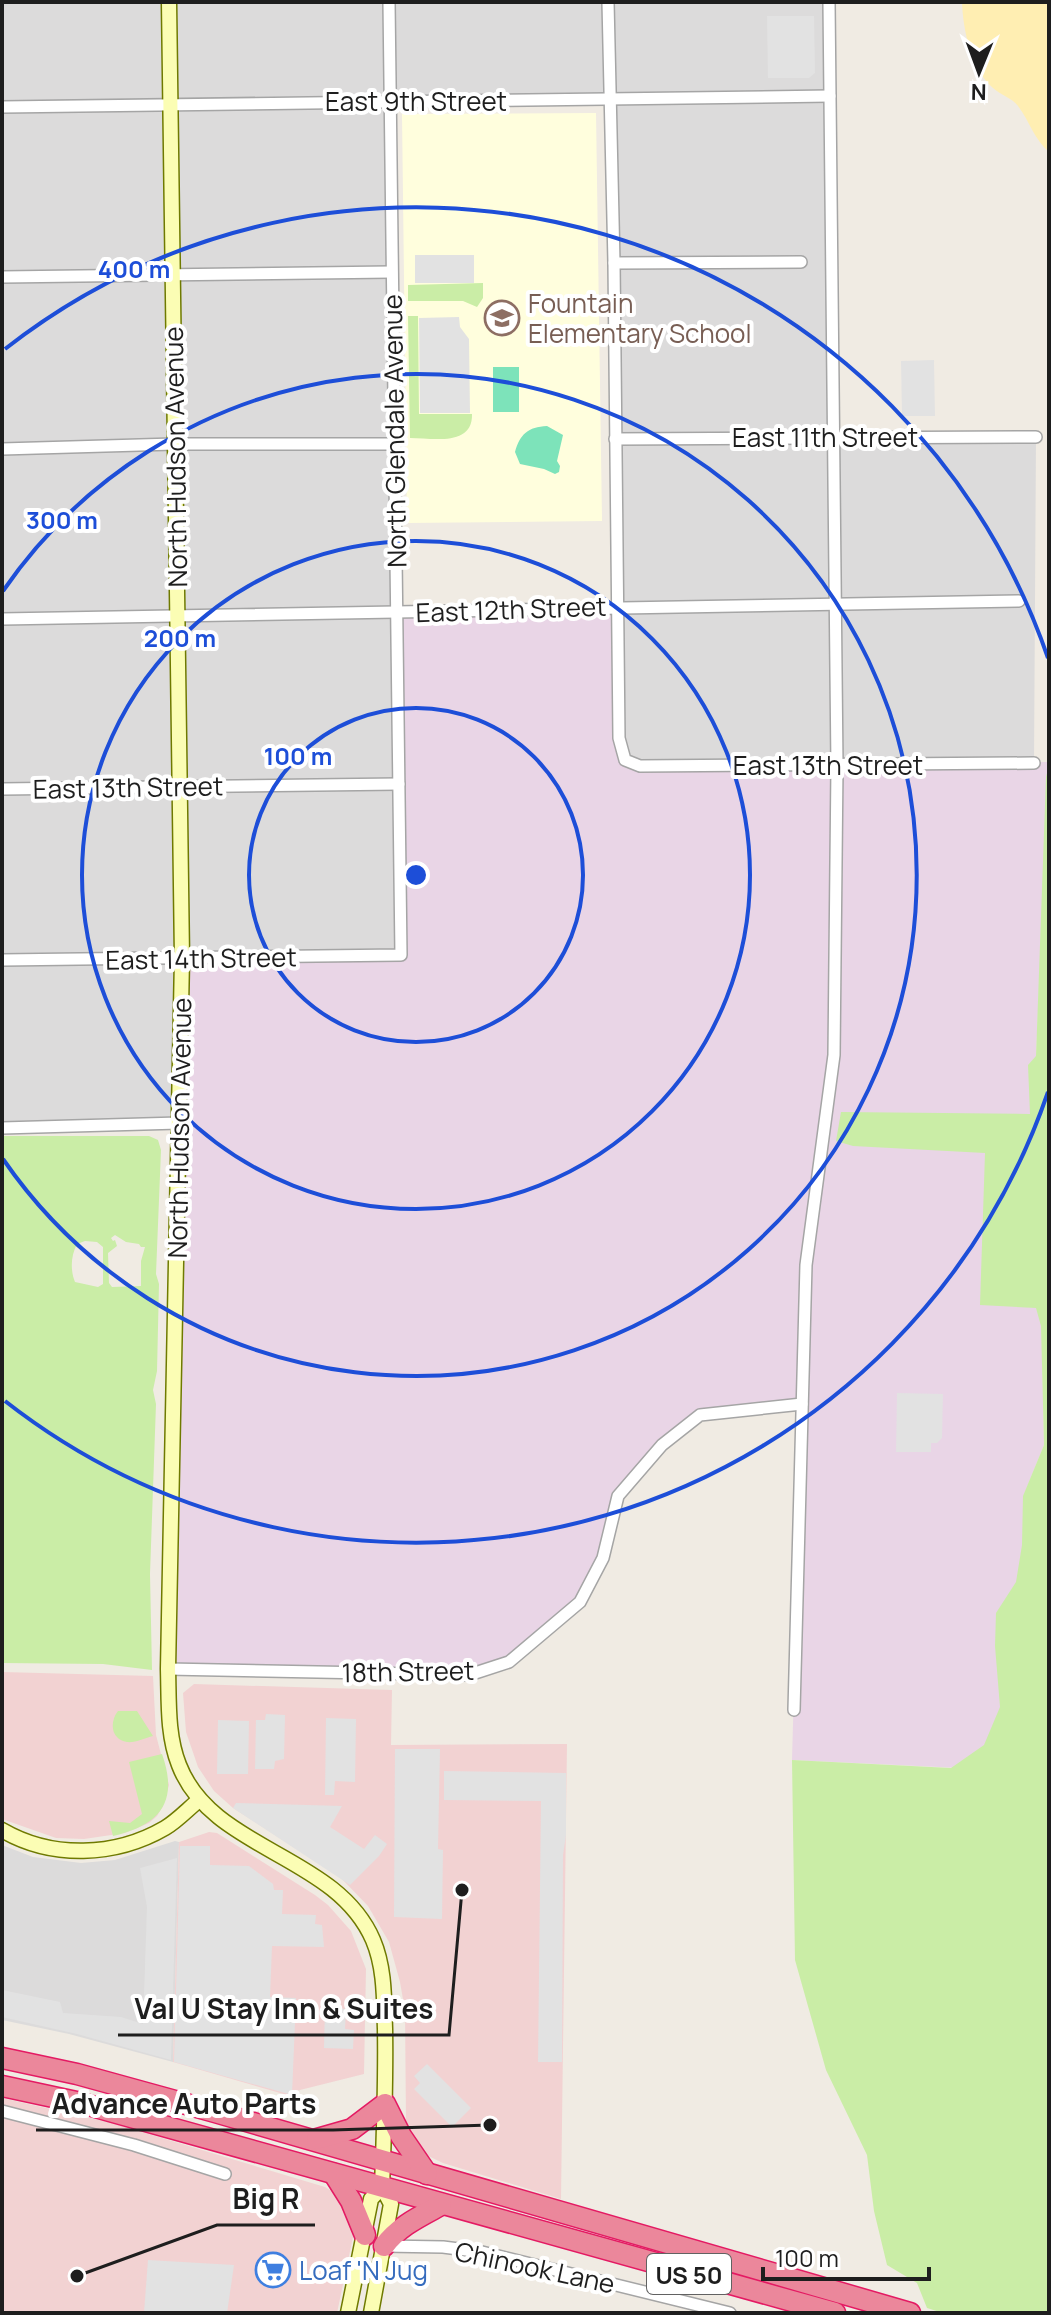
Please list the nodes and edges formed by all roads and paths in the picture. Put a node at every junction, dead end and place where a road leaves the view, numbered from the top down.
1 (169, 2) edge
2 (389, 2) edge
3 (608, 2) edge
4 (829, 2) edge
5 (830, 96) junction
6 (390, 100) junction
7 (609, 100) junction
8 (170, 103) junction
9 (2, 107) edge
10 (801, 262) dead end
11 (614, 263) junction
12 (391, 272) junction
13 (173, 273) junction
14 (2, 277) edge
15 (833, 437) junction
16 (1036, 437) dead end
17 (615, 439) junction
18 (174, 444) junction
19 (394, 444) junction
20 (2, 449) edge
21 (1019, 601) dead end
22 (834, 603) junction
23 (618, 606) junction
24 (398, 613) junction
25 (178, 616) junction
26 (2, 619) edge
27 (1034, 763) dead end
28 (837, 766) junction
29 (399, 784) junction
30 (180, 786) junction
31 (2, 789) edge
32 (401, 955) joint
33 (182, 958) junction
34 (2, 960) edge
35 (179, 1123) junction
36 (2, 1128) edge
37 (802, 1404) junction
38 (168, 1669) junction
39 (794, 1710) dead end
40 (199, 1800) junction
41 (2, 1830) edge
42 (2, 2058) edge
43 (2, 2086) edge
44 (385, 2104) junction
45 (2, 2111) edge
46 (313, 2140) junction
47 (383, 2161) junction
48 (225, 2174) dead end
49 (334, 2174) junction
50 (427, 2174) junction
51 (382, 2187) junction
52 (441, 2205) junction
53 (365, 2235) junction
54 (384, 2246) junction
55 (348, 2313) edge
56 (371, 2313) edge
57 (730, 2313) edge
58 (835, 2313) edge
59 (910, 2313) edge

1 - 8 main road, North Hudson Avenue
2 - 6 street, North Glendale Avenue
3 - 7 street
4 - 5 street
5 - 7 street, East 9th Street
5 - 15 street
6 - 7 street, East 9th Street
6 - 8 street, East 9th Street
6 - 12 street, North Glendale Avenue
7 - 11 street
8 - 9 street, East 9th Street
8 - 13 main road, North Hudson Avenue
10 - 11 street
11 - 17 street
12 - 13 street
12 - 19 street, North Glendale Avenue
13 - 14 street
13 - 18 main road, North Hudson Avenue
15 - 16 street, East 11th Street
15 - 17 street, East 11th Street
15 - 22 street
17 - 23 street
18 - 19 street
18 - 20 street
18 - 25 main road, North Hudson Avenue
19 - 24 street, North Glendale Avenue
21 - 22 street, East 12th Street
22 - 23 street, East 12th Street
22 - 28 street
23 - 24 street, East 12th Street
23 - 28 street, East 13th Street
24 - 25 street, East 12th Street
24 - 29 street, North Glendale Avenue
25 - 26 street, East 12th Street
25 - 30 main road, North Hudson Avenue
27 - 28 street, East 13th Street
28 - 37 street
29 - 30 street, East 13th Street
29 - 32 street, North Glendale Avenue
30 - 31 street, East 13th Street
30 - 33 main road, North Hudson Avenue
32 - 33 street, East 14th Street
33 - 34 street, East 14th Street
33 - 35 main road, North Hudson Avenue
35 - 36 street
35 - 38 main road, North Hudson Avenue
37 - 38 street, 18th Street
37 - 39 street
38 - 40 main road, North Hudson Avenue
40 - 41 main road
40 - 44 main road, North Hudson Avenue
42 - 46 highway, US 50
43 - 49 highway, US 50
44 - 46 highway
44 - 47 main road, North Hudson Avenue
44 - 50 highway
45 - 48 street
46 - 47 highway, US 50
47 - 50 highway, US 50
47 - 51 main road, North Hudson Avenue
49 - 51 highway, US 50
49 - 53 highway
50 - 59 highway, US 50
51 - 52 highway, US 50
51 - 53 main road
51 - 54 main road
52 - 54 highway
52 - 58 highway, US 50
53 - 55 main road
54 - 56 main road
54 - 57 street, Chinook Lane

